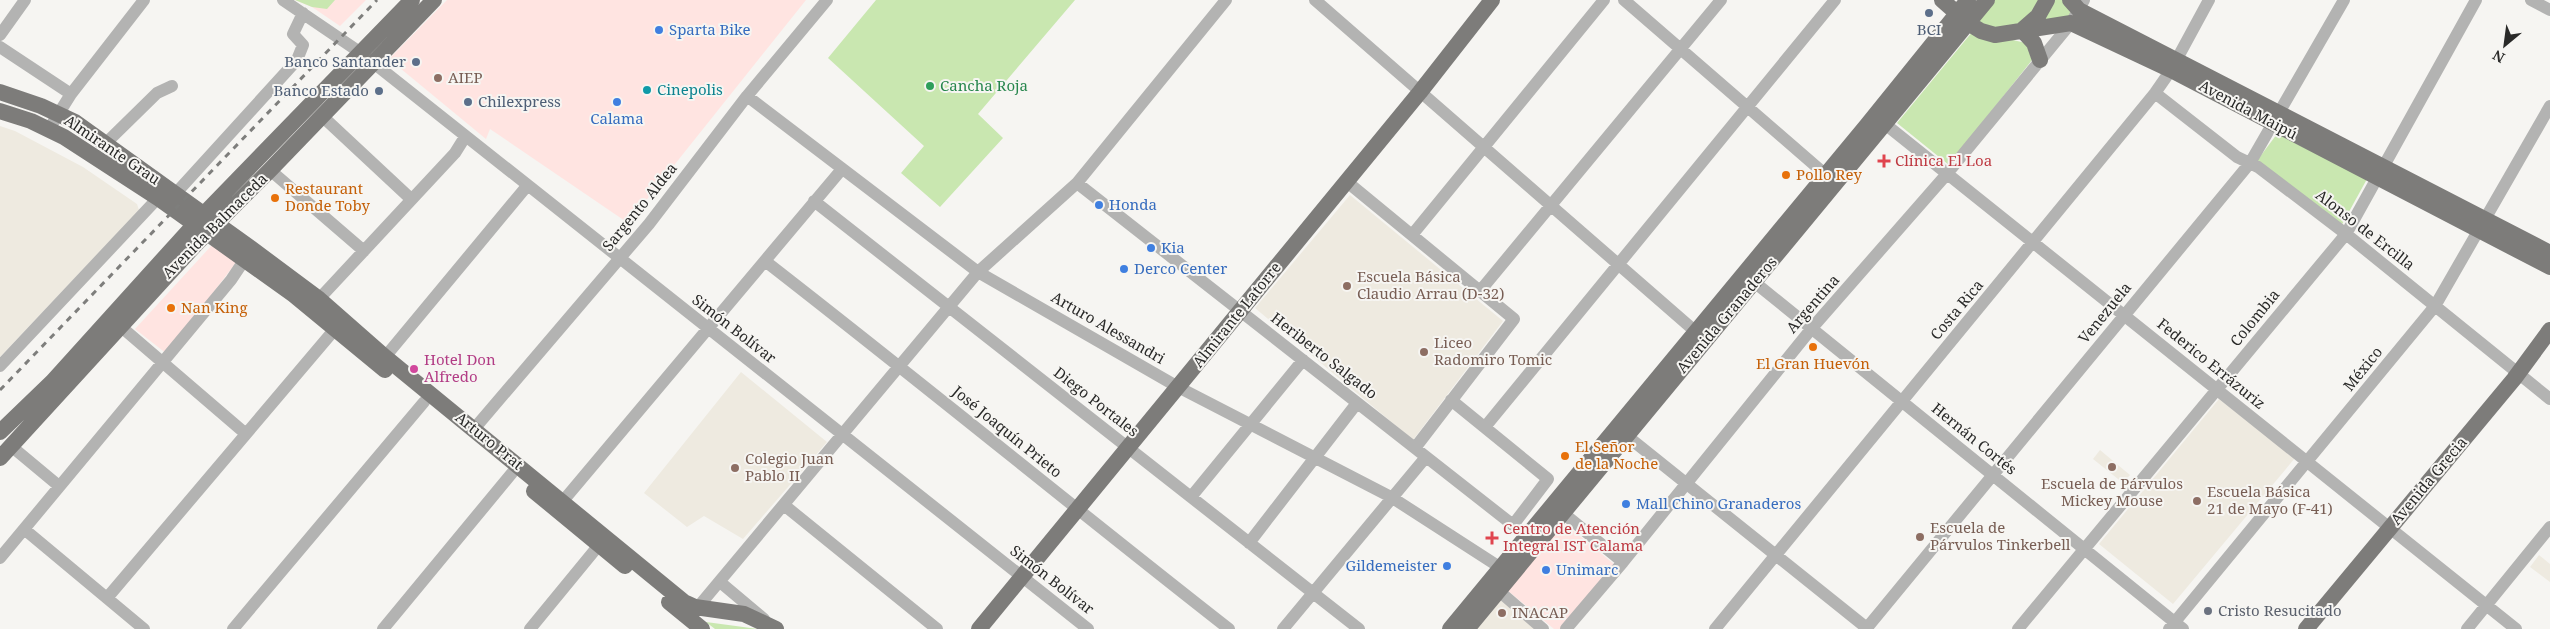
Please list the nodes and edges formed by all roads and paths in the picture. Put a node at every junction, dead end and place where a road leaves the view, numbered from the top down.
1 (25, 0) edge
2 (144, 0) edge
3 (283, 0) edge
4 (412, 0) edge
5 (434, 0) edge
6 (827, 0) edge
7 (1226, 0) edge
8 (1314, 0) edge
9 (1492, 0) edge
10 (1604, 0) edge
11 (1624, 0) edge
12 (1722, 0) edge
13 (1836, 0) edge
14 (1942, 0) edge
15 (1968, 0) edge
16 (1987, 0) edge
17 (2046, 0) edge
18 (2209, 0) edge
19 (2344, 0) edge
20 (2476, 0) edge
21 (2530, 0) edge
22 (2076, 8) edge
23 (2550, 10) edge
24 (304, 13) junction
25 (1963, 18) junction
26 (2022, 30) junction
27 (0, 35) edge
28 (0, 47) edge
29 (1681, 48) junction
30 (367, 59) junction
31 (2040, 60) junction
32 (2174, 65) junction
33 (172, 86) dead end
34 (0, 92) edge
35 (1420, 92) junction
36 (2155, 93) junction
37 (71, 94) junction
38 (747, 96) junction
39 (2550, 106) edge
40 (1748, 107) junction
41 (0, 111) edge
42 (58, 114) junction
43 (322, 116) junction
44 (2276, 118) junction
45 (1885, 124) junction
46 (49, 128) junction
47 (465, 137) junction
48 (106, 143) junction
49 (1484, 147) junction
50 (2250, 163) junction
51 (842, 169) junction
52 (270, 170) junction
53 (2381, 172) junction
54 (1826, 175) junction
55 (1946, 175) junction
56 (1346, 181) junction
57 (1077, 183) junction
58 (527, 186) junction
59 (176, 193) junction
60 (158, 198) junction
61 (410, 199) junction
62 (814, 201) junction
63 (1551, 206) junction
64 (205, 224) junction
65 (2483, 225) junction
66 (2346, 234) junction
67 (1412, 235) junction
68 (2034, 244) junction
69 (364, 251) junction
70 (2550, 254) edge
71 (245, 259) junction
72 (619, 259) junction
73 (765, 261) junction
74 (1618, 264) junction
75 (2550, 267) edge
76 (978, 272) junction
77 (1749, 278) junction
78 (1480, 291) junction
79 (319, 299) junction
80 (2435, 306) junction
81 (948, 307) junction
82 (1240, 311) junction
83 (2124, 316) junction
84 (119, 325) junction
85 (1812, 328) junction
86 (335, 329) junction
87 (708, 329) junction
88 (2550, 330) edge
89 (1696, 332) junction
90 (2550, 349) edge
91 (386, 356) junction
92 (1303, 360) junction
93 (162, 362) junction
94 (0, 366) edge
95 (900, 366) junction
96 (2523, 377) junction
97 (1178, 387) junction
98 (2218, 390) junction
99 (2550, 399) edge
100 (1451, 400) junction
101 (1902, 401) junction
102 (424, 402) junction
103 (1357, 403) junction
104 (1252, 423) junction
105 (1485, 427) junction
106 (474, 429) junction
107 (0, 432) edge
108 (246, 434) junction
109 (843, 436) junction
110 (1627, 436) junction
111 (1128, 448) junction
112 (1415, 448) junction
113 (5, 452) edge
114 (1316, 456) junction
115 (1426, 457) junction
116 (2308, 462) junction
117 (512, 473) junction
118 (1993, 475) junction
119 (1687, 484) junction
120 (59, 486) junction
121 (1191, 497) junction
122 (1392, 497) junction
123 (563, 501) junction
124 (784, 505) junction
125 (1077, 510) junction
126 (1564, 513) junction
127 (1513, 525) junction
128 (2550, 527) edge
129 (24, 529) junction
130 (2394, 531) junction
131 (1527, 536) junction
132 (1249, 543) junction
133 (599, 545) junction
134 (2085, 549) junction
135 (1776, 555) junction
136 (0, 558) edge
137 (1623, 562) junction
138 (1500, 568) junction
139 (1022, 577) junction
140 (720, 582) junction
141 (1494, 587) junction
142 (1314, 593) junction
143 (107, 598) junction
144 (2486, 605) junction
145 (694, 622) edge
146 (2175, 627) edge
147 (775, 628) edge
148 (144, 629) edge
149 (233, 629) edge
150 (383, 629) edge
151 (530, 629) edge
152 (936, 629) edge
153 (979, 629) edge
154 (1088, 629) edge
155 (1229, 629) edge
156 (1283, 629) edge
157 (1359, 629) edge
158 (1450, 629) edge
159 (1467, 629) edge
160 (1543, 629) edge
161 (1566, 629) edge
162 (1715, 629) edge
163 (1867, 629) edge
164 (2018, 629) edge
165 (2306, 629) edge
166 (2319, 629) edge
167 (2467, 629) edge
168 (2516, 629) edge

1 - 27 street
2 - 37 street
3 - 24 street, Simón Bolívar
4 - 30 main road, Avenida Balmaceda
5 - 30 main road, Avenida Balmaceda
6 - 38 street, Sargento Aldea
7 - 57 street
8 - 35 street
9 - 35 main road, Almirante Latorre
10 - 49 street
11 - 29 street
12 - 29 street
13 - 40 street
14 - 25 main road
15 - 25 main road, Avenida Granaderos
16 - 25 main road, Avenida Granaderos
17 - 26 main road
18 - 32 street, Costa Rica
19 - 44 street, Venezuela
20 - 53 street, Colombia
21 - 23 street
22 - 26 main road
22 - 31 street, Argentina
22 - 32 main road, Avenida Maipú
24 - 30 street, Simón Bolívar
24 - 59 street
25 - 26 main road
25 - 45 main road, Avenida Granaderos
25 - 54 main road, Avenida Granaderos
26 - 31 main road
28 - 37 street
29 - 40 street
29 - 63 street
30 - 43 main road, Avenida Balmaceda
30 - 47 street, Simón Bolívar
30 - 64 main road, Avenida Balmaceda
31 - 55 street, Argentina
32 - 36 street, Costa Rica
32 - 44 main road, Avenida Maipú
33 - 48 street
34 - 42 main road, Almirante Grau
35 - 49 street
35 - 56 main road, Almirante Latorre
36 - 50 street, Alonso de Ercilla
36 - 68 street, Costa Rica
37 - 42 street
38 - 51 street, Arturo Alessandri
38 - 72 street, Sargento Aldea
39 - 65 street, México
40 - 54 street
40 - 74 street
41 - 46 main road, Almirante Grau
42 - 46 street
42 - 48 main road, Almirante Grau
43 - 52 main road, Avenida Balmaceda
43 - 61 street
44 - 50 street, Venezuela
44 - 53 main road, Avenida Maipú
45 - 55 street, Federico Errázuriz
45 - 77 main road, Avenida Granaderos
46 - 60 main road, Almirante Grau
47 - 58 street, Simón Bolívar
47 - 61 street
48 - 59 main road, Almirante Grau
49 - 63 street
49 - 67 street
50 - 66 street, Alonso de Ercilla
50 - 83 street, Venezuela
51 - 62 street
51 - 76 street, Arturo Alessandri
52 - 64 main road, Avenida Balmaceda
52 - 69 street
53 - 65 main road, Avenida Maipú
53 - 66 street, Colombia
54 - 77 main road, Avenida Granaderos
55 - 68 street, Federico Errázuriz
55 - 85 street, Argentina
56 - 67 street
56 - 82 main road, Almirante Latorre
57 - 76 street
57 - 82 street, Heriberto Salgado
58 - 72 street, Simón Bolívar
58 - 91 street
59 - 64 main road, Almirante Grau
60 - 64 main road, Almirante Grau
60 - 94 street
61 - 69 street
62 - 73 street
62 - 81 street, Diego Portales
63 - 74 street
63 - 78 street
64 - 71 main road, Arturo Prat
64 - 79 main road, Arturo Prat
64 - 84 main road, Avenida Balmaceda
64 - 107 main road, Avenida Balmaceda
65 - 70 main road, Avenida Maipú
65 - 75 main road, Avenida Maipú
65 - 80 street, México
66 - 80 street, Alonso de Ercilla
66 - 98 street, Colombia
67 - 78 street
68 - 83 street, Federico Errázuriz
68 - 101 street, Costa Rica
69 - 79 street
71 - 86 main road, Arturo Prat
71 - 93 street
72 - 87 street, Simón Bolívar
72 - 106 street, Sargento Aldea
73 - 87 street
73 - 95 street, José Joaquín Prieto
74 - 89 street
74 - 105 street
76 - 81 street
76 - 97 street, Arturo Alessandri
77 - 85 street, Hernán Cortés
77 - 89 main road, Avenida Granaderos
77 - 110 main road, Avenida Granaderos
78 - 100 street
79 - 91 main road, Arturo Prat
80 - 96 street, Alonso de Ercilla
80 - 116 street, México
81 - 95 street
81 - 111 street, Diego Portales
82 - 92 street, Heriberto Salgado
82 - 97 main road, Almirante Latorre
83 - 98 street, Federico Errázuriz
83 - 118 street, Venezuela
84 - 93 street
84 - 113 main road, Avenida Balmaceda
85 - 101 street, Hernán Cortés
85 - 119 street, Argentina
86 - 102 main road, Arturo Prat
86 - 108 street
87 - 109 street, Simón Bolívar
87 - 123 street
88 - 96 main road, Avenida Grecia
89 - 131 main road, Avenida Granaderos
90 - 96 main road, Avenida Grecia
91 - 106 main road, Arturo Prat
92 - 103 street, Heriberto Salgado
92 - 104 street
93 - 108 street
93 - 120 street
95 - 109 street
95 - 125 street, José Joaquín Prieto
96 - 99 street, Alonso de Ercilla
96 - 130 main road, Avenida Grecia
97 - 104 street, Arturo Alessandri
97 - 111 main road, Almirante Latorre
98 - 116 street, Federico Errázuriz
98 - 134 street, Colombia
100 - 105 street
100 - 112 street
101 - 118 street, Hernán Cortés
101 - 135 street, Costa Rica
102 - 117 main road, Arturo Prat
102 - 149 street
103 - 112 street, Heriberto Salgado
103 - 114 street
104 - 114 street, Arturo Alessandri
104 - 121 street
105 - 127 street
106 - 123 main road, Arturo Prat
108 - 143 street
109 - 124 street
109 - 139 street, Simón Bolívar
110 - 119 street
110 - 126 main road, Avenida Granaderos
111 - 121 street, Diego Portales
111 - 125 main road, Almirante Latorre
112 - 115 street, Heriberto Salgado
113 - 120 street
114 - 122 street, Arturo Alessandri
114 - 132 street
115 - 122 street
115 - 127 street, Heriberto Salgado
116 - 130 street, Federico Errázuriz
116 - 146 street, México
117 - 133 main road, Arturo Prat
117 - 150 street
118 - 134 street, Hernán Cortés
118 - 163 street, Venezuela
119 - 135 street
119 - 137 street, Argentina
120 - 129 street
121 - 132 street, Diego Portales
122 - 138 street, Arturo Alessandri
122 - 142 street
123 - 145 main road, Arturo Prat
124 - 140 street
124 - 152 street
125 - 139 main road, Almirante Latorre
125 - 155 street, José Joaquín Prieto
126 - 137 street
126 - 141 main road, Avenida Granaderos
127 - 131 street, Heriberto Salgado
128 - 144 street
129 - 136 street
129 - 143 street
130 - 144 street, Federico Errázuriz
130 - 165 main road, Avenida Grecia
130 - 166 main road, Avenida Grecia
131 - 138 main road, Avenida Granaderos
132 - 142 street, Diego Portales
133 - 145 main road, Arturo Prat
133 - 151 street
134 - 146 street, Hernán Cortés
134 - 164 street, Colombia
135 - 162 street, Costa Rica
135 - 163 street
137 - 161 street, Argentina
138 - 141 main road, Avenida Granaderos
139 - 153 main road, Almirante Latorre
139 - 154 street, Simón Bolívar
140 - 145 street
140 - 147 street, Arturo Prat
141 - 158 main road, Avenida Granaderos
141 - 159 main road, Avenida Granaderos
141 - 160 street
142 - 156 street
142 - 157 street, Diego Portales
143 - 148 street
144 - 167 street
144 - 168 street, Federico Errázuriz
145 - 147 main road, Arturo Prat

